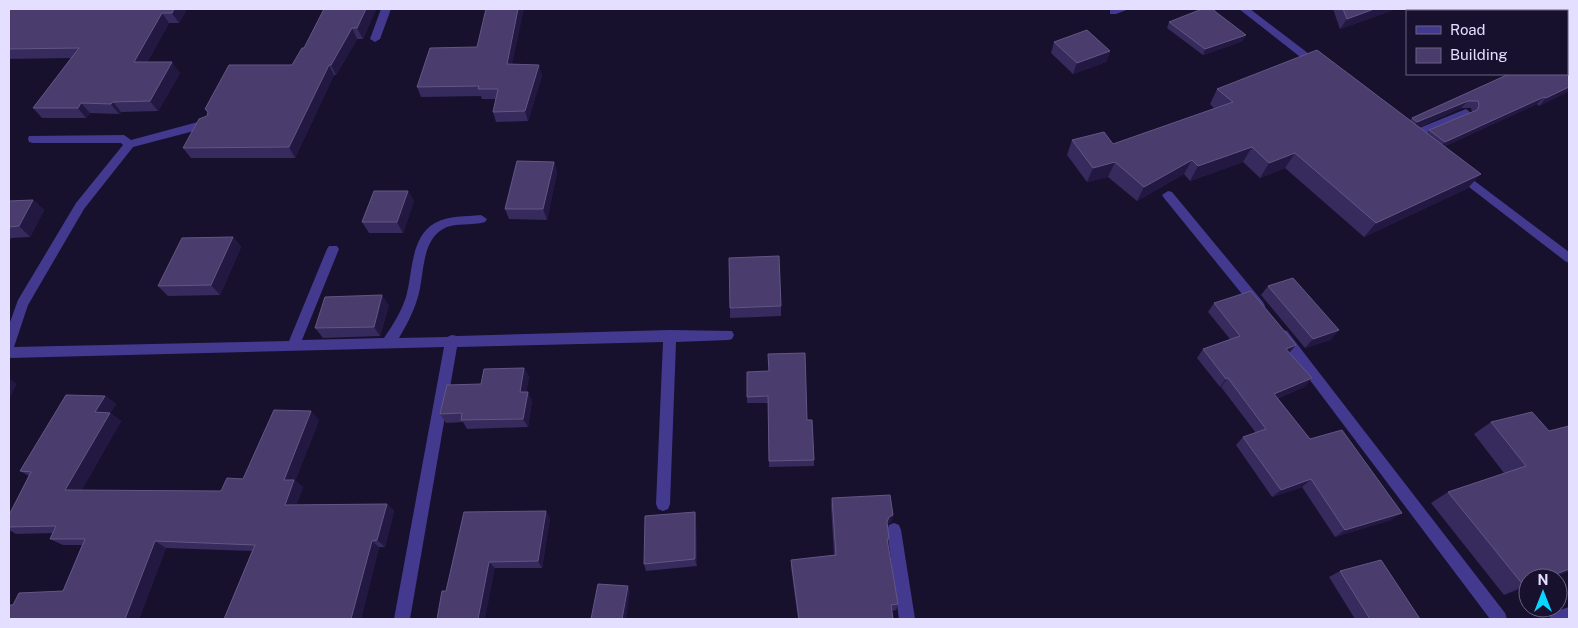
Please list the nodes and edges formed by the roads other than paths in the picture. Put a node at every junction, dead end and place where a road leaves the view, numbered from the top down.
1 (386, 9) edge
2 (1124, 9) edge
3 (1244, 9) edge
4 (1113, 12) dead end
5 (375, 39) dead end
6 (1323, 70) edge
7 (1466, 113) edge
8 (209, 123) edge
9 (1410, 136) edge
10 (33, 139) dead end
11 (129, 144) junction
12 (1448, 165) edge
13 (1168, 195) edge
14 (481, 219) dead end
15 (334, 248) dead end
16 (1569, 258) edge
17 (670, 335) junction
18 (728, 335) dead end
19 (452, 340) junction
20 (390, 342) junction
21 (9, 344) edge
22 (294, 345) junction
23 (9, 353) edge
24 (663, 504) dead end
25 (894, 530) edge
26 (1569, 615) edge
27 (402, 619) edge
28 (907, 619) edge
29 (1499, 619) edge
30 (1557, 619) edge

1 - 5 street
2 - 4 street
3 - 6 street
7 - 9 street
8 - 11 street
10 - 11 street
11 - 21 street
12 - 16 street
13 - 29 street
14 - 20 street
15 - 22 street
17 - 18 street
17 - 19 street
17 - 24 street
19 - 20 street
19 - 27 street
20 - 22 street
22 - 23 street
25 - 28 street
26 - 30 street

